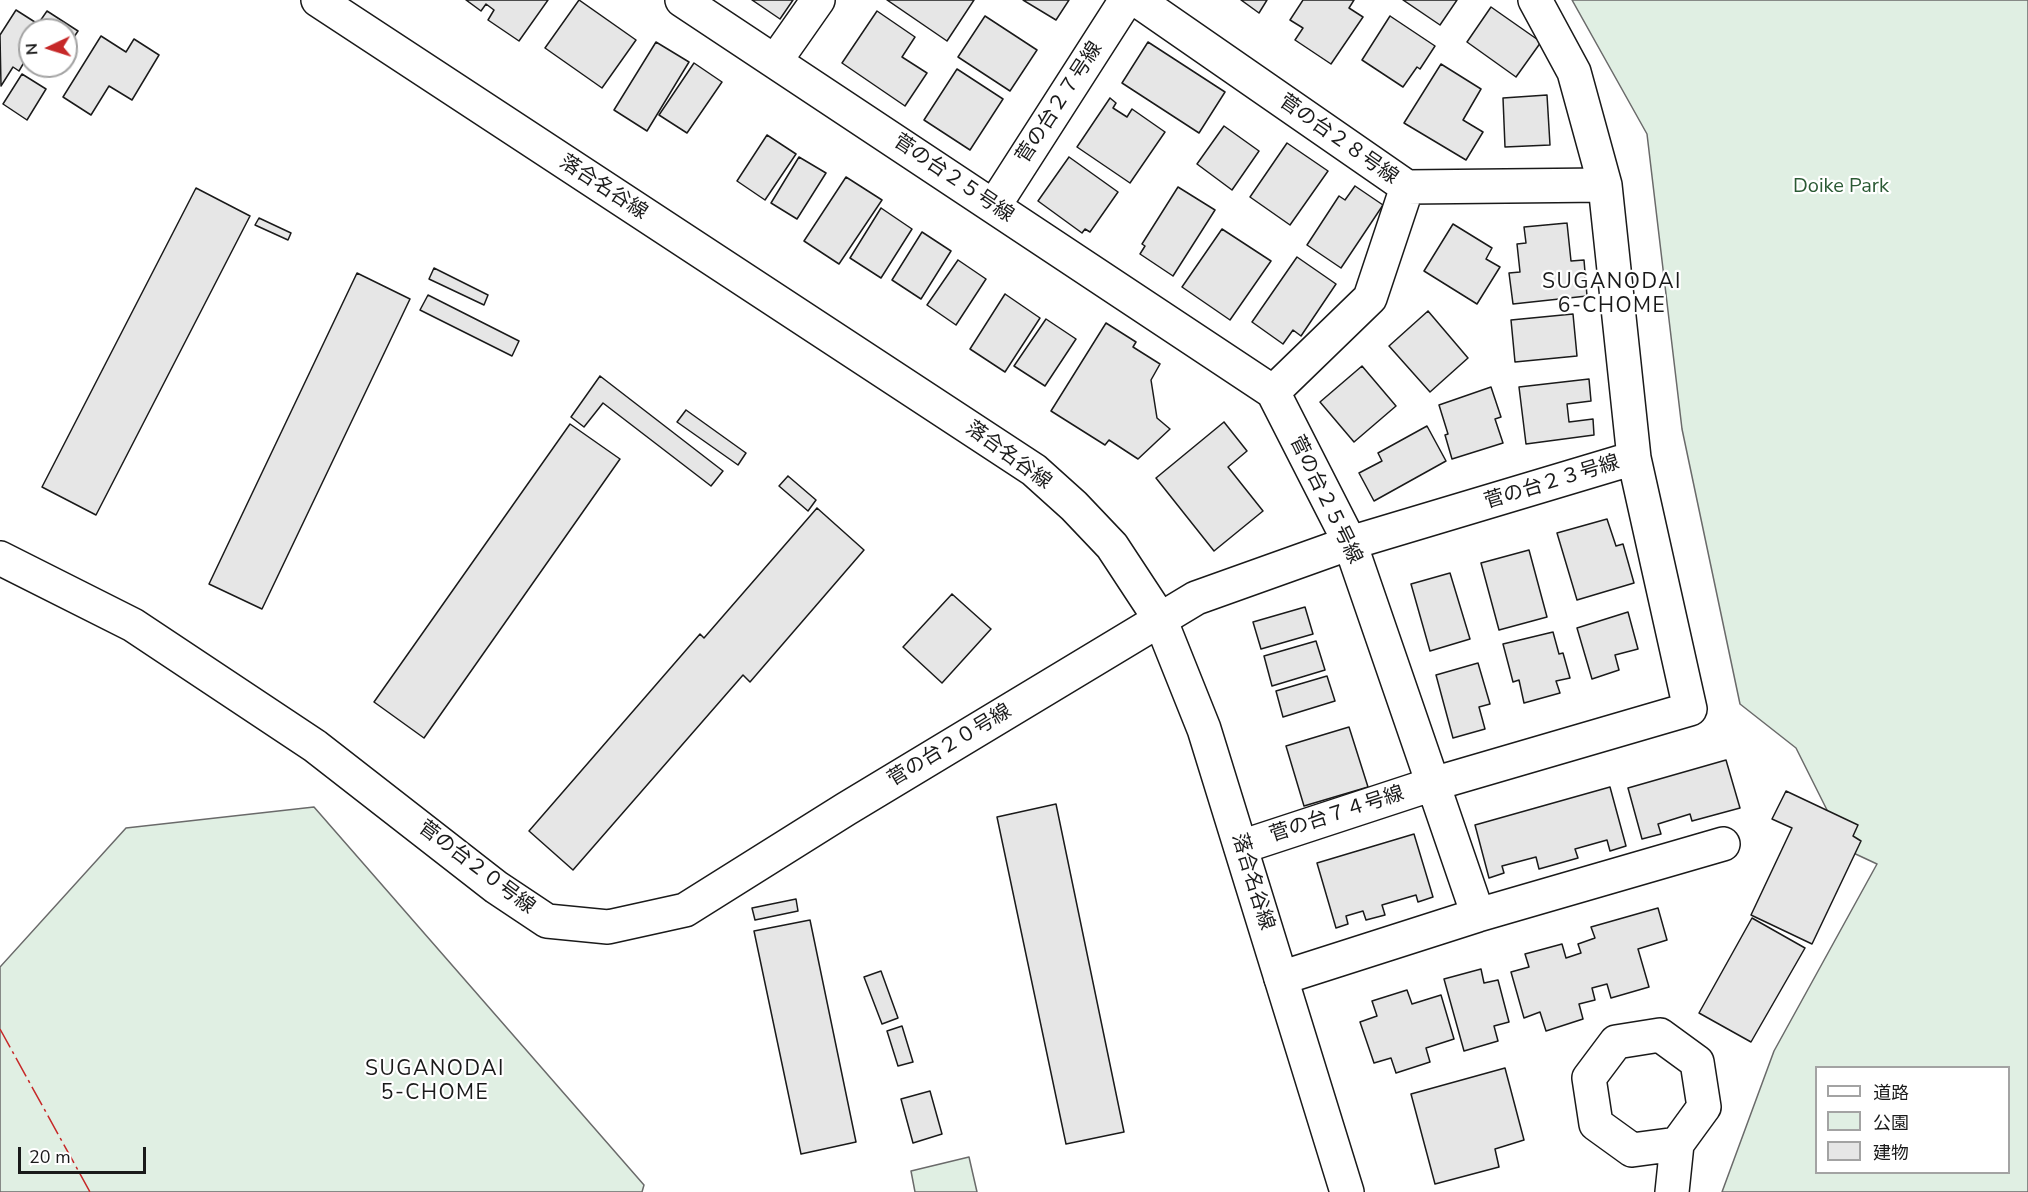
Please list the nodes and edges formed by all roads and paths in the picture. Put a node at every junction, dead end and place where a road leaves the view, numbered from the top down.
1 (318, 0) edge
2 (682, 0) edge
3 (818, 0) edge
4 (1126, 0) edge
5 (1137, 0) edge
6 (1535, 0) edge
7 (776, 60) junction
8 (1605, 185) junction
9 (1407, 187) junction
10 (994, 206) junction
11 (1273, 392) junction
12 (1634, 458) junction
13 (1350, 543) junction
14 (0, 558) edge
15 (1160, 619) junction
16 (1433, 784) junction
17 (1723, 844) dead end
18 (1241, 847) junction
19 (1478, 915) junction
20 (1281, 978) junction
21 (1677, 1144) dead end
22 (1347, 1192) edge
23 (1672, 1192) edge

1 - 15 street, 落合名谷線
2 - 7 street, 菅の台２５号線
3 - 7 street
4 - 10 street, 菅の台２７号線
5 - 9 street, 菅の台２８号線
6 - 8 street, 菅の台２３号線
7 - 10 street, 菅の台２５号線
8 - 9 street, 菅の台２８号線
8 - 12 street, 菅の台２３号線
9 - 11 street
10 - 11 street, 菅の台２５号線
11 - 13 street, 菅の台２５号線
12 - 13 street, 菅の台２３号線
12 - 16 street
13 - 15 street, 菅の台２３号線
13 - 16 street, 菅の台２５号線
14 - 15 street, 菅の台２０号線
15 - 18 street, 落合名谷線
16 - 18 street, 菅の台７４号線
16 - 19 street, 菅の台２５号線
17 - 19 street
18 - 20 street, 落合名谷線
19 - 20 street
20 - 22 street, 落合名谷線
21 - 23 street

